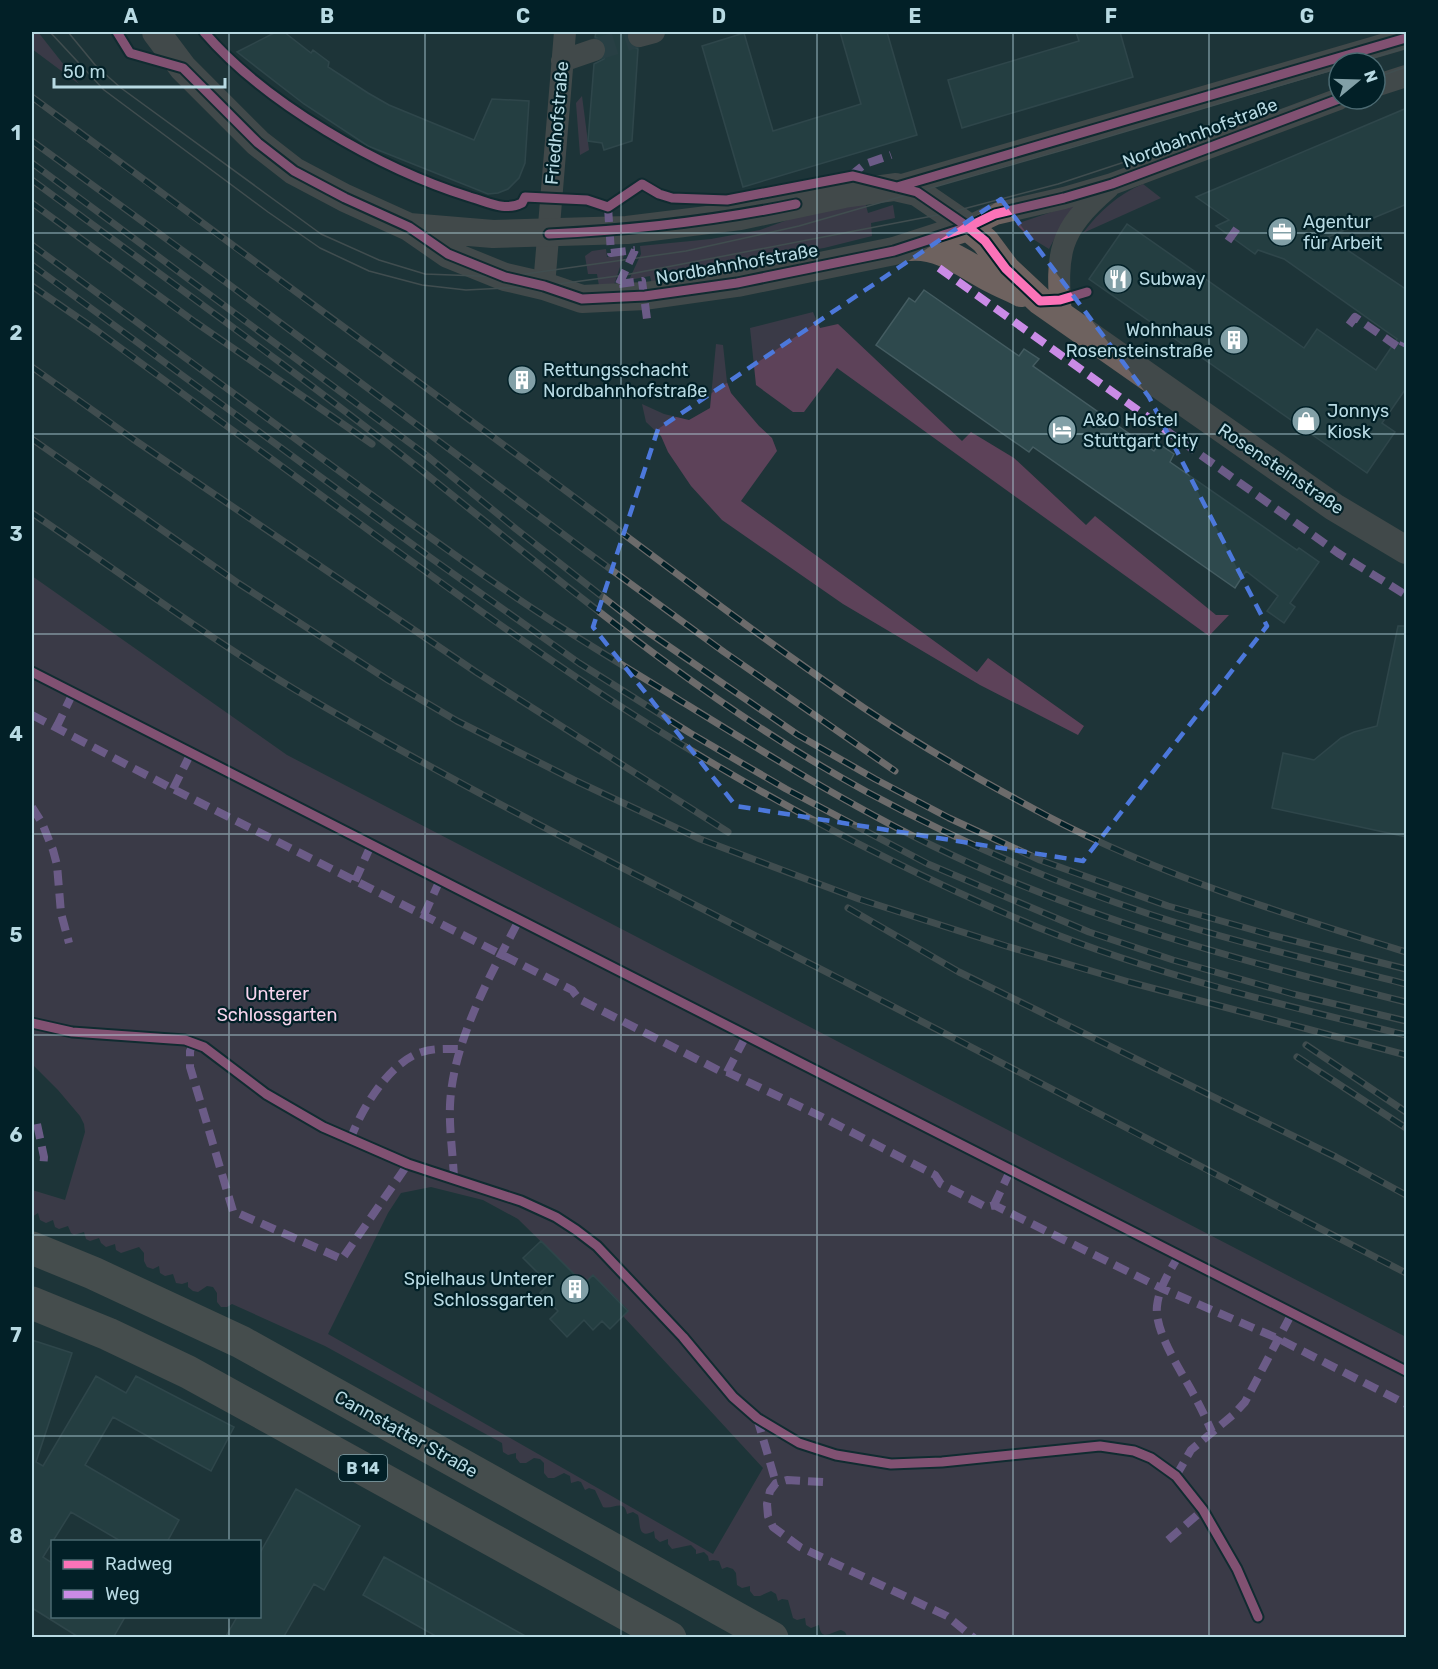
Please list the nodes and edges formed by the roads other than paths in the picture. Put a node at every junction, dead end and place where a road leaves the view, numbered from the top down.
1 (156, 32) edge
2 (565, 32) edge
3 (1407, 38) edge
4 (594, 50) tunnel mouth
5 (562, 61) junction
6 (1407, 76) edge
7 (1387, 82) edge
8 (1327, 103) edge
9 (1112, 184) junction
10 (895, 187) junction
11 (409, 227) junction
12 (968, 227) junction
13 (549, 234) junction
14 (904, 247) junction
15 (544, 286) junction
16 (1050, 309) junction
17 (1407, 550) edge
18 (32, 1248) edge
19 (32, 1303) edge
20 (670, 1638) edge
21 (772, 1638) edge

1 - 11 street, Nordbahnhofstraße
2 - 5 street, Friedhofstraße
3 - 10 street, Nordbahnhofstraße
4 - 5 street
5 - 13 street, Friedhofstraße
6 - 7 street
8 - 9 street, Nordbahnhofstraße
9 - 12 street, Nordbahnhofstraße
9 - 16 street
10 - 12 street, Rosensteinstraße
10 - 13 street, Nordbahnhofstraße
11 - 13 street, Nordbahnhofstraße
11 - 15 street, Nordbahnhofstraße
12 - 14 street, Nordbahnhofstraße
12 - 16 street, Rosensteinstraße
13 - 15 street, Friedhofstraße
14 - 15 street, Nordbahnhofstraße
14 - 16 street, Rosensteinstraße
16 - 17 street, Rosensteinstraße
18 - 21 main road, Cannstatter Straße
19 - 20 main road, B 14

